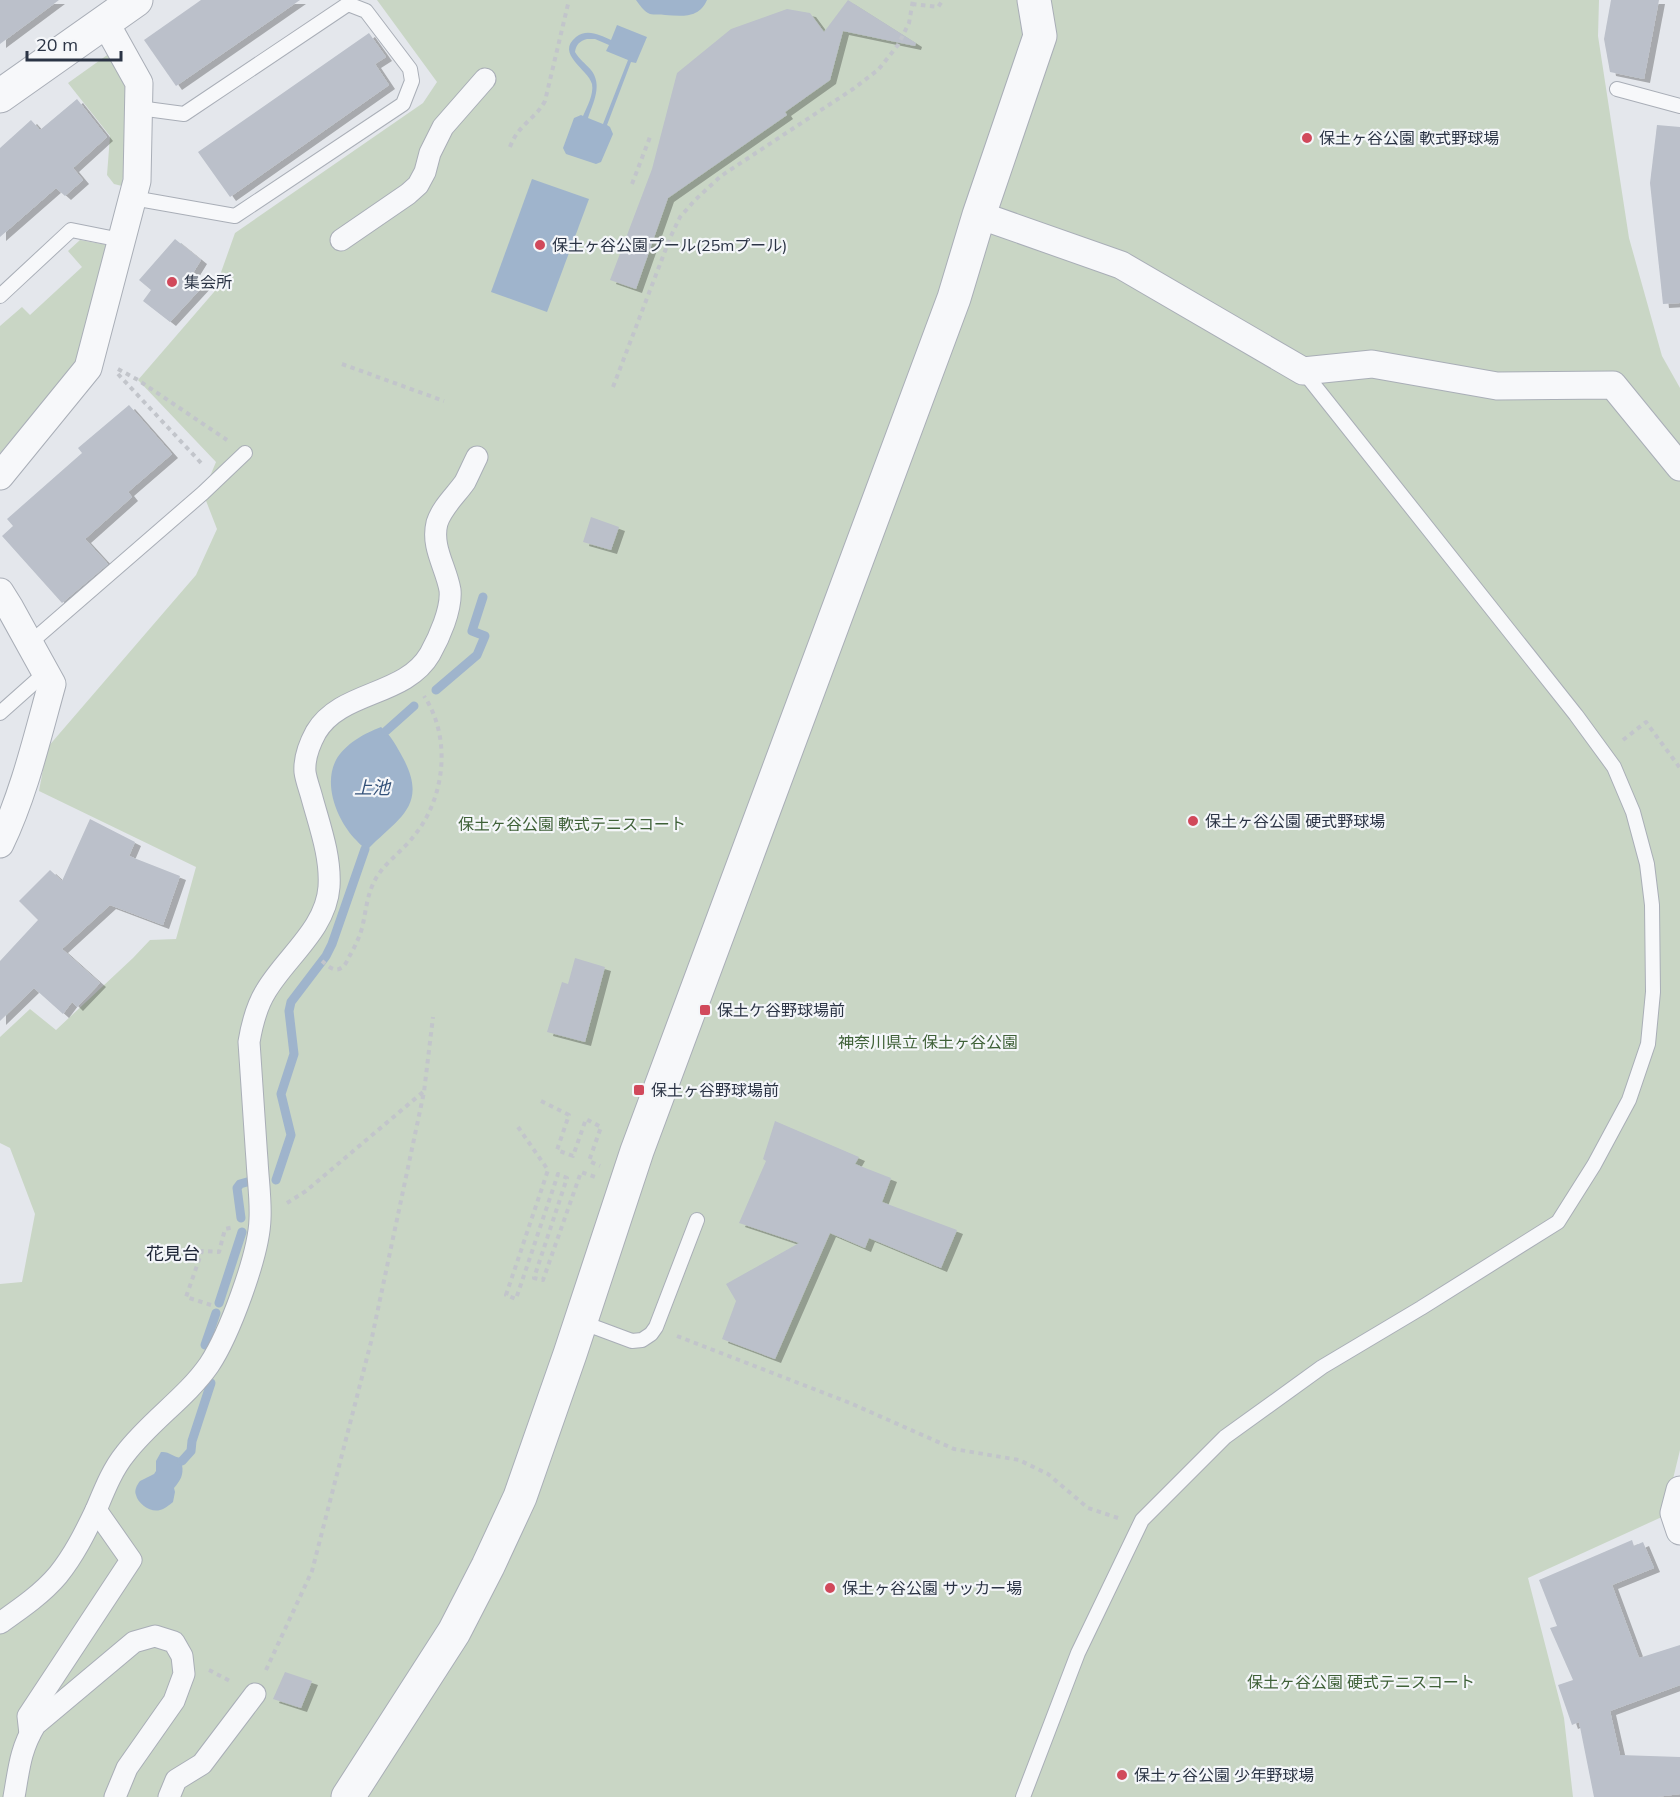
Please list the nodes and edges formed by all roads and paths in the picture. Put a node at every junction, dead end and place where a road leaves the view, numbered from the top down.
1 (136, 0) edge
2 (568, 0) edge
3 (943, 0) edge
4 (1034, 0) edge
5 (913, 2) edge
6 (105, 22) junction
7 (484, 79) dead end
8 (1617, 89) dead end
9 (0, 96) edge
10 (1680, 106) edge
11 (139, 108) junction
12 (650, 137) dead end
13 (510, 147) dead end
14 (632, 184) dead end
15 (133, 198) junction
16 (979, 215) junction
17 (121, 240) junction
18 (340, 240) dead end
19 (0, 296) edge
20 (342, 364) dead end
21 (1303, 370) junction
22 (115, 371) dead end
23 (138, 380) dead end
24 (614, 387) dead end
25 (444, 401) dead end
26 (245, 453) joint
27 (477, 457) dead end
28 (1680, 467) edge
29 (0, 476) edge
30 (217, 480) junction
31 (0, 592) edge
32 (30, 643) junction
33 (45, 672) junction
34 (410, 676) junction
35 (0, 713) edge
36 (1622, 740) dead end
37 (1680, 768) edge
38 (0, 844) edge
39 (331, 968) dead end
40 (433, 1017) dead end
41 (424, 1092) junction
42 (541, 1101) dead end
43 (518, 1127) dead end
44 (589, 1161) dead end
45 (597, 1178) dead end
46 (306, 1191) dead end
47 (697, 1220) dead end
48 (236, 1226) dead end
49 (215, 1307) dead end
50 (580, 1322) junction
51 (656, 1327) junction
52 (1680, 1490) edge
53 (96, 1510) junction
54 (1139, 1526) junction
55 (1680, 1531) edge
56 (0, 1623) edge
57 (182, 1656) junction
58 (255, 1694) junction
59 (30, 1734) junction
60 (14, 1797) edge
61 (115, 1797) edge
62 (169, 1797) edge
63 (348, 1797) edge
64 (1023, 1797) edge

1 - 6 street
2 - 13 path
3 - 5 path
4 - 16 street
5 - 24 path
6 - 9 street
6 - 11 street
7 - 18 street
8 - 10 lane
11 - 15 street
11 - 15 lane
12 - 14 path
15 - 17 street
16 - 21 street
16 - 50 street
17 - 19 lane
17 - 29 street
20 - 25 path
21 - 28 street
21 - 54 lane
22 - 30 path
23 - 26 path
26 - 30 lane
27 - 34 street
30 - 32 lane
31 - 32 street
32 - 33 street
33 - 35 lane
33 - 38 street
34 - 39 path
34 - 53 street
36 - 37 path
40 - 41 path
41 - 46 path
41 - 58 path
42 - 44 path
43 - 45 path
47 - 51 lane
48 - 49 path
50 - 51 lane
50 - 63 street
51 - 54 path
52 - 55 street
53 - 56 street
53 - 59 street
54 - 64 lane
57 - 58 path
57 - 59 street
57 - 61 street
58 - 62 street
59 - 60 street

